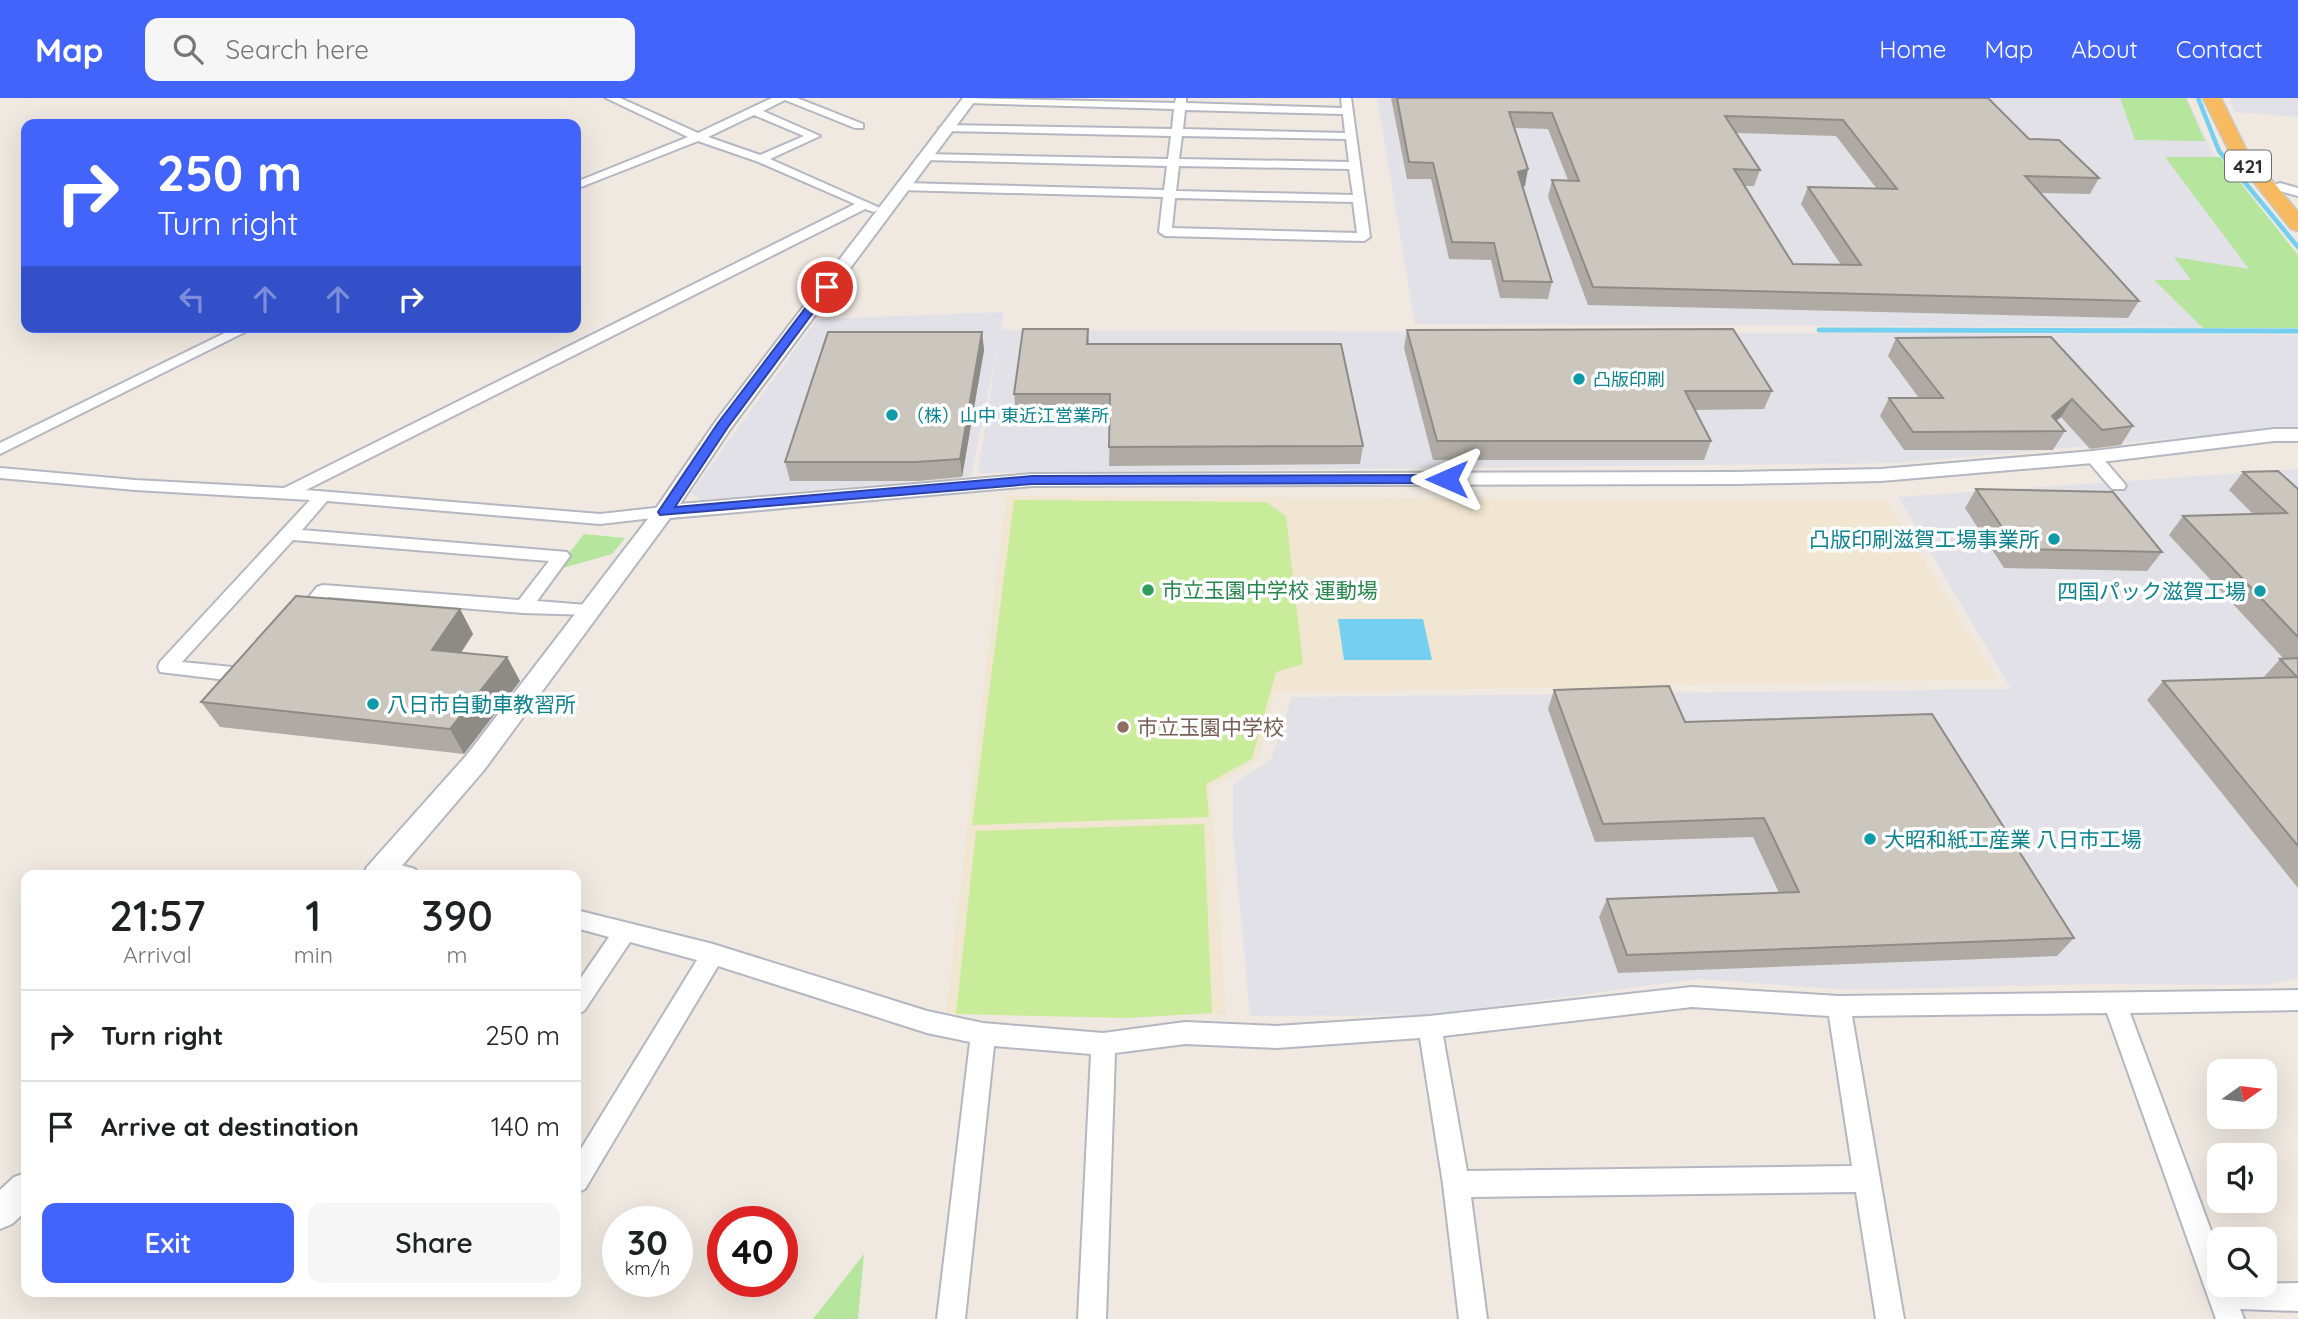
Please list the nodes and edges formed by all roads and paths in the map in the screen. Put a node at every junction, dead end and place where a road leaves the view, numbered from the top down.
1 (611, 98) edge
2 (781, 98) edge
3 (788, 98) edge
4 (1346, 98) edge
5 (2212, 98) edge
6 (969, 99) edge
7 (1180, 102) edge
8 (752, 110) junction
9 (1347, 111) junction
10 (859, 126) dead end
11 (945, 128) junction
12 (1177, 133) junction
13 (1349, 136) junction
14 (698, 137) junction
15 (924, 157) junction
16 (760, 159) junction
17 (1173, 162) junction
18 (1353, 166) junction
19 (581, 184) edge
20 (904, 187) junction
21 (2269, 189) junction
22 (2298, 192) edge
23 (1170, 194) junction
24 (1358, 199) junction
25 (866, 204) junction
26 (884, 213) junction
27 (2298, 225) edge
28 (236, 333) edge
29 (2296, 437) edge
30 (0, 449) edge
31 (2093, 457) junction
32 (0, 473) edge
33 (2118, 486) dead end
34 (287, 493) junction
35 (323, 496) junction
36 (664, 512) junction
37 (288, 534) junction
38 (523, 607) junction
39 (587, 611) junction
40 (288, 634) edge
41 (261, 665) edge
42 (382, 870) edge
43 (581, 920) edge
44 (625, 932) junction
45 (713, 954) junction
46 (581, 997) edge
47 (2298, 1000) edge
48 (2113, 1001) junction
49 (1839, 1006) junction
50 (1430, 1027) junction
51 (983, 1034) junction
52 (1104, 1044) junction
53 (581, 1172) edge
54 (1867, 1179) junction
55 (1457, 1184) junction
56 (21, 1193) edge
57 (0, 1212) edge
58 (2298, 1297) edge
59 (2225, 1306) edge
60 (951, 1319) edge
61 (1092, 1319) edge
62 (1473, 1319) edge
63 (1891, 1319) edge

1 - 14 street
2 - 8 street
3 - 10 street
4 - 9 street
5 - 21 highway, 421
6 - 7 street
6 - 11 street
7 - 9 street
7 - 12 street
8 - 14 street
8 - 16 street
9 - 13 street
11 - 12 street
11 - 15 street
12 - 13 street
12 - 17 street
13 - 18 street
14 - 16 street
14 - 19 street
15 - 17 street
15 - 20 street
16 - 25 street
17 - 18 street
17 - 23 street
18 - 24 street
20 - 23 street
20 - 26 street
21 - 22 street
21 - 27 highway, 421
23 - 24 street
23 - 24 street
25 - 26 street
25 - 34 street
26 - 36 street
28 - 30 street
29 - 31 street
31 - 33 street
31 - 36 street
32 - 34 street
34 - 35 street
35 - 36 street
35 - 37 street
36 - 39 street
37 - 38 street
37 - 41 street
38 - 39 street
38 - 40 street
39 - 42 street
43 - 44 street
44 - 45 street
44 - 46 street
45 - 51 street
45 - 53 street
47 - 48 street
48 - 49 street
48 - 59 street
49 - 50 street
49 - 54 street
50 - 52 street
50 - 55 street
51 - 52 street
51 - 60 street
52 - 61 street
54 - 55 street
54 - 63 street
55 - 62 street
56 - 57 street
58 - 59 street

